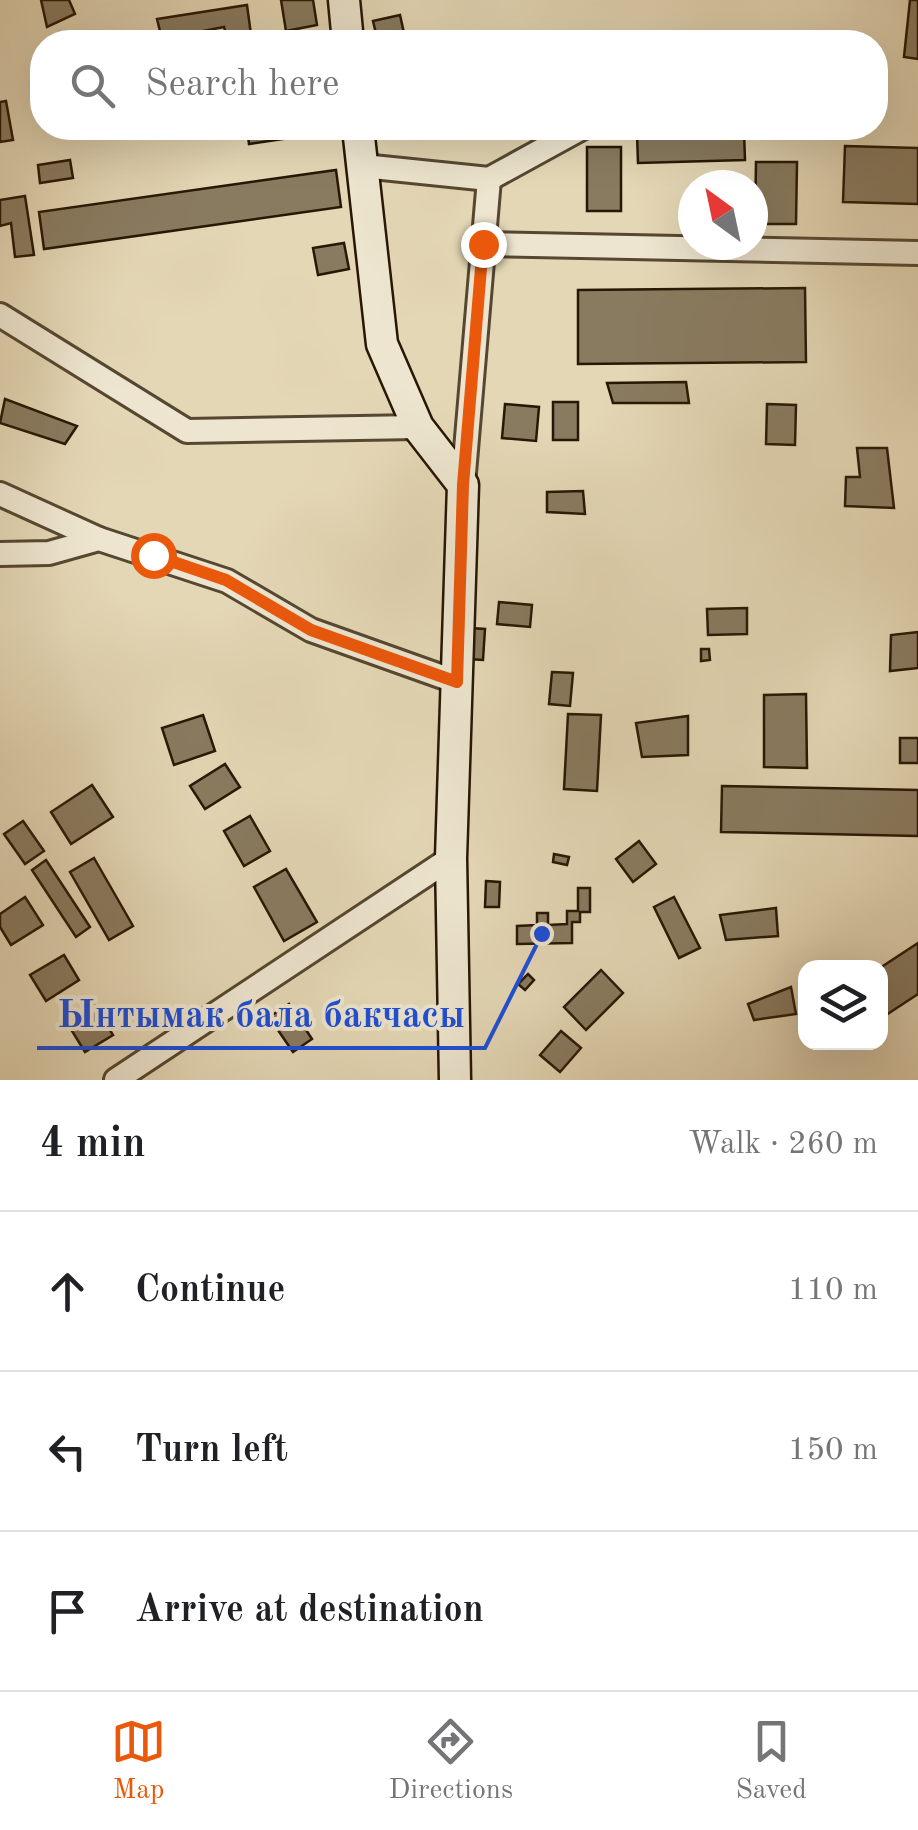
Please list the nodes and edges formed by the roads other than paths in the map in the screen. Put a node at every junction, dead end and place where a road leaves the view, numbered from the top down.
1 (344, 0) edge
2 (347, 30) edge
3 (360, 140) edge
4 (560, 140) edge
5 (363, 166) junction
6 (489, 179) junction
7 (483, 244) junction
8 (918, 253) edge
9 (0, 315) edge
10 (418, 427) junction
11 (463, 485) junction
12 (0, 494) edge
13 (98, 539) junction
14 (0, 554) edge
15 (457, 682) junction
16 (450, 858) junction
17 (116, 1080) edge
18 (455, 1080) edge

1 - 2 street
3 - 5 street
4 - 6 street
5 - 6 street
5 - 10 street
6 - 7 street
7 - 8 street
7 - 11 street
9 - 10 street
10 - 11 street
11 - 15 street
12 - 13 street
13 - 14 street
13 - 15 street
15 - 16 street
16 - 17 street
16 - 18 street

